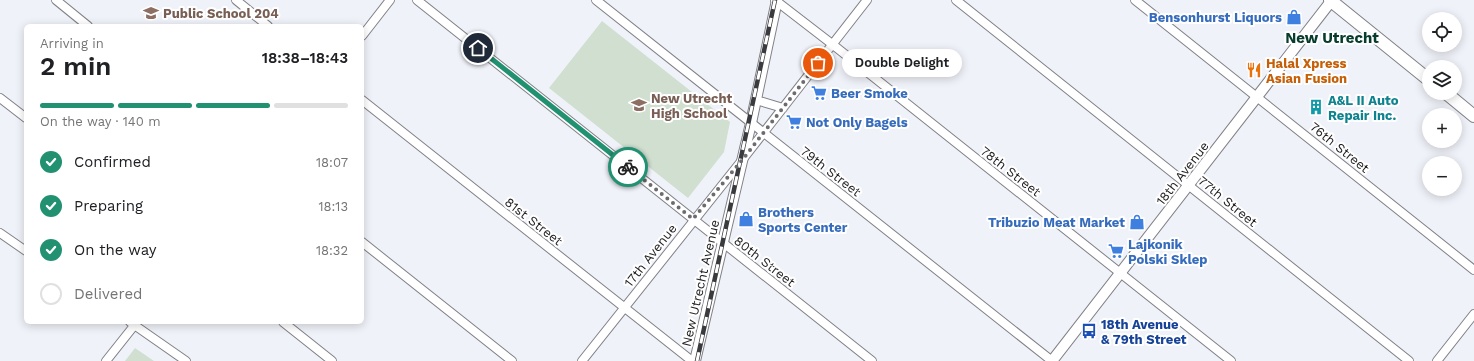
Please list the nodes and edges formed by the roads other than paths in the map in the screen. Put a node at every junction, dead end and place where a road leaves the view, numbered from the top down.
1 (56, 0) edge
2 (236, 0) edge
3 (390, 0) edge
4 (417, 0) edge
5 (596, 0) edge
6 (776, 0) edge
7 (867, 0) edge
8 (956, 0) edge
9 (1135, 0) edge
10 (1331, 0) edge
11 (86, 24) edge
12 (266, 24) edge
13 (364, 33) edge
14 (832, 44) junction
15 (1422, 74) edge
16 (1257, 96) junction
17 (0, 98) edge
18 (756, 100) junction
19 (1455, 100) edge
20 (364, 102) edge
21 (783, 108) junction
22 (24, 116) edge
23 (1474, 116) edge
24 (751, 123) junction
25 (763, 133) junction
26 (743, 159) junction
27 (1188, 185) junction
28 (693, 219) junction
29 (0, 233) edge
30 (724, 243) junction
31 (364, 244) edge
32 (24, 250) edge
33 (1474, 270) edge
34 (1120, 273) junction
35 (624, 307) junction
36 (1474, 314) edge
37 (133, 324) edge
38 (135, 324) edge
39 (286, 324) edge
40 (106, 361) edge
41 (186, 361) edge
42 (332, 361) edge
43 (512, 361) edge
44 (582, 361) edge
45 (692, 361) edge
46 (695, 361) edge
47 (872, 361) edge
48 (1052, 361) edge
49 (1231, 361) edge
50 (1409, 361) edge
51 (1437, 361) edge

1 - 11 street
2 - 12 street
3 - 13 street
4 - 28 street, 80th Street
5 - 24 street, 79th Street
6 - 14 street, 78th Street
6 - 18 street, New Utrecht Avenue
7 - 14 street, 17th Avenue
8 - 27 street, 77th Street
9 - 16 street, 76th Street
10 - 15 main road
10 - 16 street, 18th Avenue
14 - 21 street, 17th Avenue
14 - 34 street, 78th Street
16 - 27 street, 18th Avenue
16 - 33 street, 76th Street
17 - 22 street
18 - 21 street
18 - 24 street, New Utrecht Avenue
19 - 23 main road
20 - 35 street, 81st Street
21 - 25 street, 17th Avenue
24 - 25 street, 79th Street
24 - 26 street, New Utrecht Avenue
25 - 26 street, 17th Avenue
25 - 48 street, 79th Street
26 - 28 street, 17th Avenue
26 - 30 street, New Utrecht Avenue
27 - 34 street, 18th Avenue
27 - 50 street, 77th Street
28 - 30 street, 80th Street
28 - 35 street, 17th Avenue
29 - 32 street
30 - 46 street, New Utrecht Avenue
30 - 47 street, 80th Street
31 - 43 street
34 - 48 street, 18th Avenue
34 - 49 street, 78th Street
35 - 44 street, 17th Avenue
35 - 45 street, 81st Street
36 - 51 street
37 - 40 street
38 - 41 street
39 - 42 street

